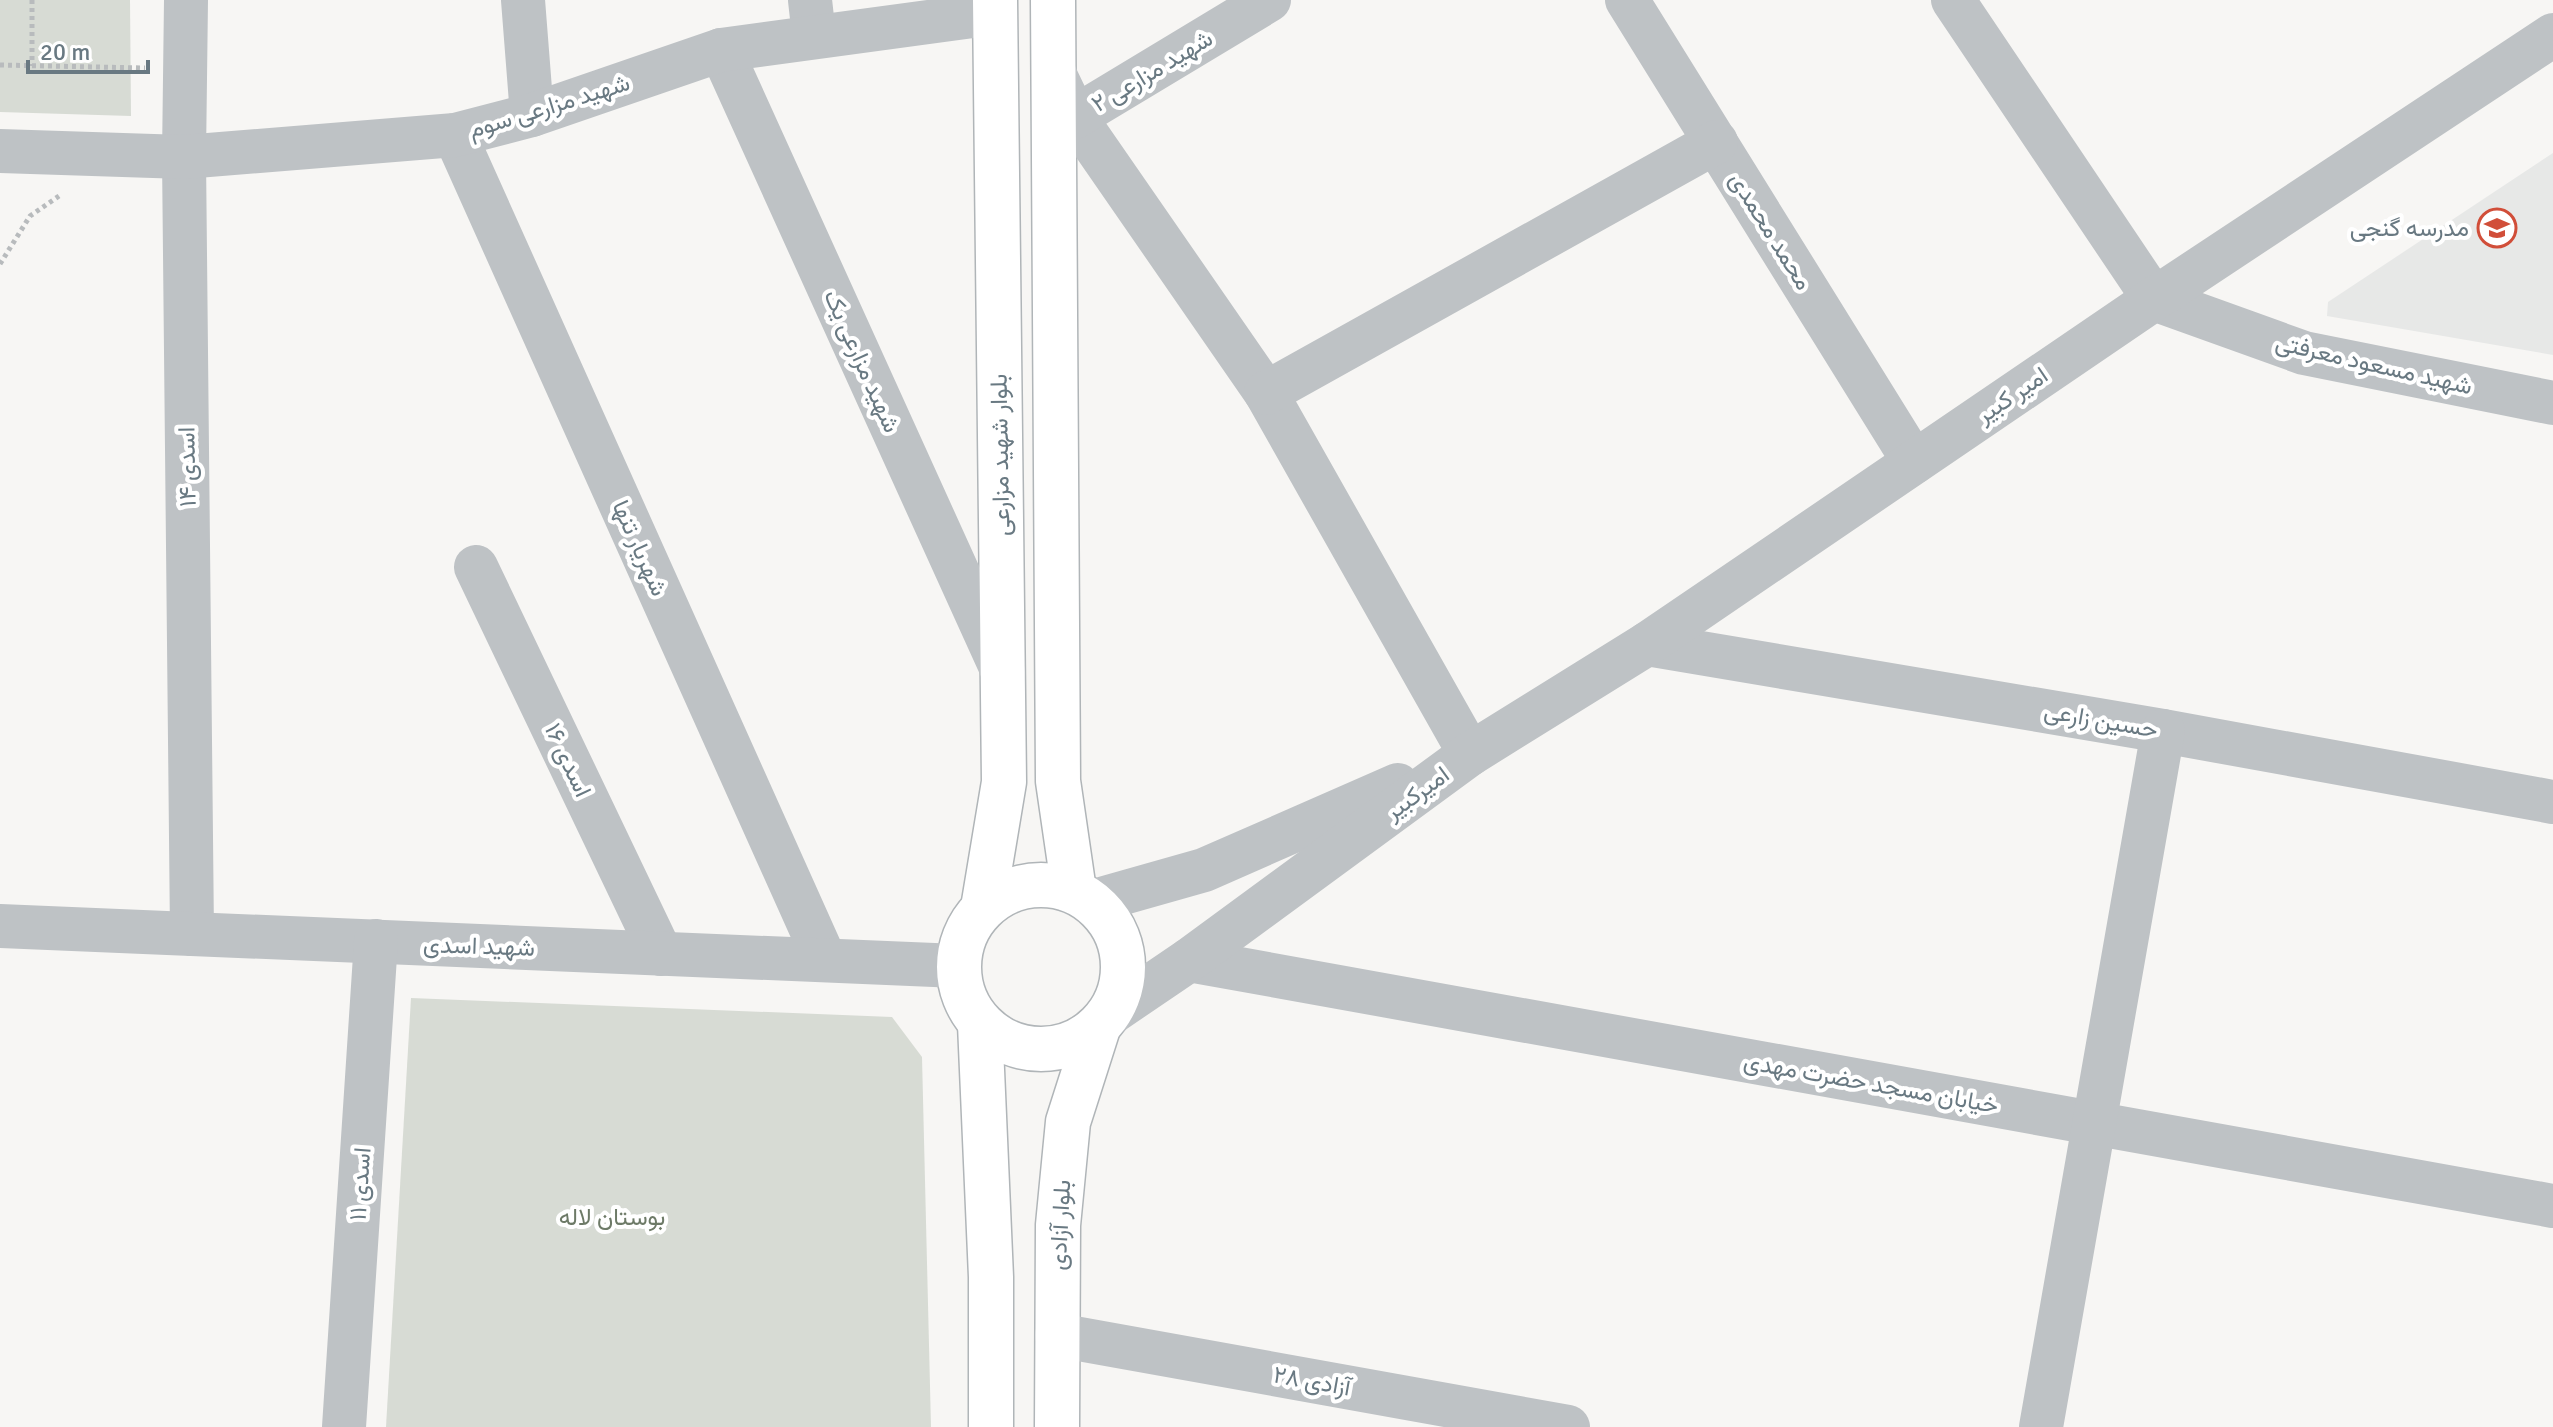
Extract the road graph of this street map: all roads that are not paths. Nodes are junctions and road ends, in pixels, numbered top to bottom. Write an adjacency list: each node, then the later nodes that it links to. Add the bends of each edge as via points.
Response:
1 (186, 0): 17 (street, اسدی ۱۴)
2 (523, 0): 12 (street)
3 (1053, 0): 11 (main road)
4 (1269, 0): 13 (street, شهید مزارعی ۲)
5 (1627, 0): 15 (street, محمد محمدی)
6 (1953, 0): 18 (street)
7 (995, 7): 8 (street, شهید مزارعی سوم); 24 (main road, بلوار شهید مزارعی)
8 (812, 18): 10 (street, شهید مزارعی سوم)
9 (2553, 35): 18 (street, امیر کبیر)
10 (721, 50): 12 (street, شهید مزارعی سوم); 24 (street, شهید مزارعی یک)
11 (1054, 73): 13 (street); 28 (main road, via 1058,781)
12 (532, 115): 14 (street, شهید مزارعی سوم)
13 (1075, 117): 19 (street)
14 (455, 135): 17 (street, شهید مزارعی سوم); 34 (street, شهریار تنها)
15 (1716, 142): 19 (street); 21 (street, محمد محمدی)
16 (0, 151): 17 (street, شهید مزارعی سوم)
17 (184, 157): 31 (street, اسدی ۱۴)
18 (2154, 299): 20 (street, شهید مسعود معرفتی, via 2304,353); 21 (street, امیر کبیر)
19 (1266, 393): 26 (street)
20 (2553, 403)
21 (1914, 462): 23 (street, امیر کبیر)
22 (476, 567): 33 (street, اسدی ۱۶)
23 (1647, 644): 25 (street, حسین زارعی); 26 (street, امیر کبیر)
24 (1003, 672): 29 (main road, بلوار شهید مزارعی, via 1004,782)
25 (2163, 731): 27 (street, حسین زارعی); 39 (street)
26 (1470, 754): 28 (street, امیرکبیر, via 1204,870); 35 (street, امیرکبیر)
27 (2553, 802)
28 (1083, 897): 29 (main road, via 1042,885 1010,891); 37 (main road, via 1108,919 1120,942 1121,990)
29 (983, 908): 36 (main road, via 965,934)
30 (0, 926): 31 (street, شهید اسدی)
31 (192, 934): 32 (street, شهید اسدی)
32 (376, 941): 33 (street, شهید اسدی); 42 (street, اسدی ۱۱)
33 (661, 954): 34 (street, شهید اسدی)
34 (825, 960): 36 (street, شهید اسدی)
35 (1189, 960): 37 (street, امیرکبیر); 39 (street, خیابان مسجد حضرت مهدی)
36 (958, 966): 38 (main road, via 963,997)
37 (1104, 1020): 38 (main road, via 1071,1045 1038,1050 1007,1043); 41 (main road, بلوار آزادی, via 1068,1122 1058,1225)
38 (980, 1024): 43 (main road, via 991,1277)
39 (2095, 1124): 40 (street, خیابان مسجد حضرت مهدی); 46 (street)
40 (2553, 1206)
41 (1057, 1335): 44 (main road, بلوار آزادی); 45 (street, آزادی ۲۸)
42 (344, 1427)
43 (991, 1427)
44 (1057, 1427)
45 (1568, 1427)
46 (2041, 1427)

